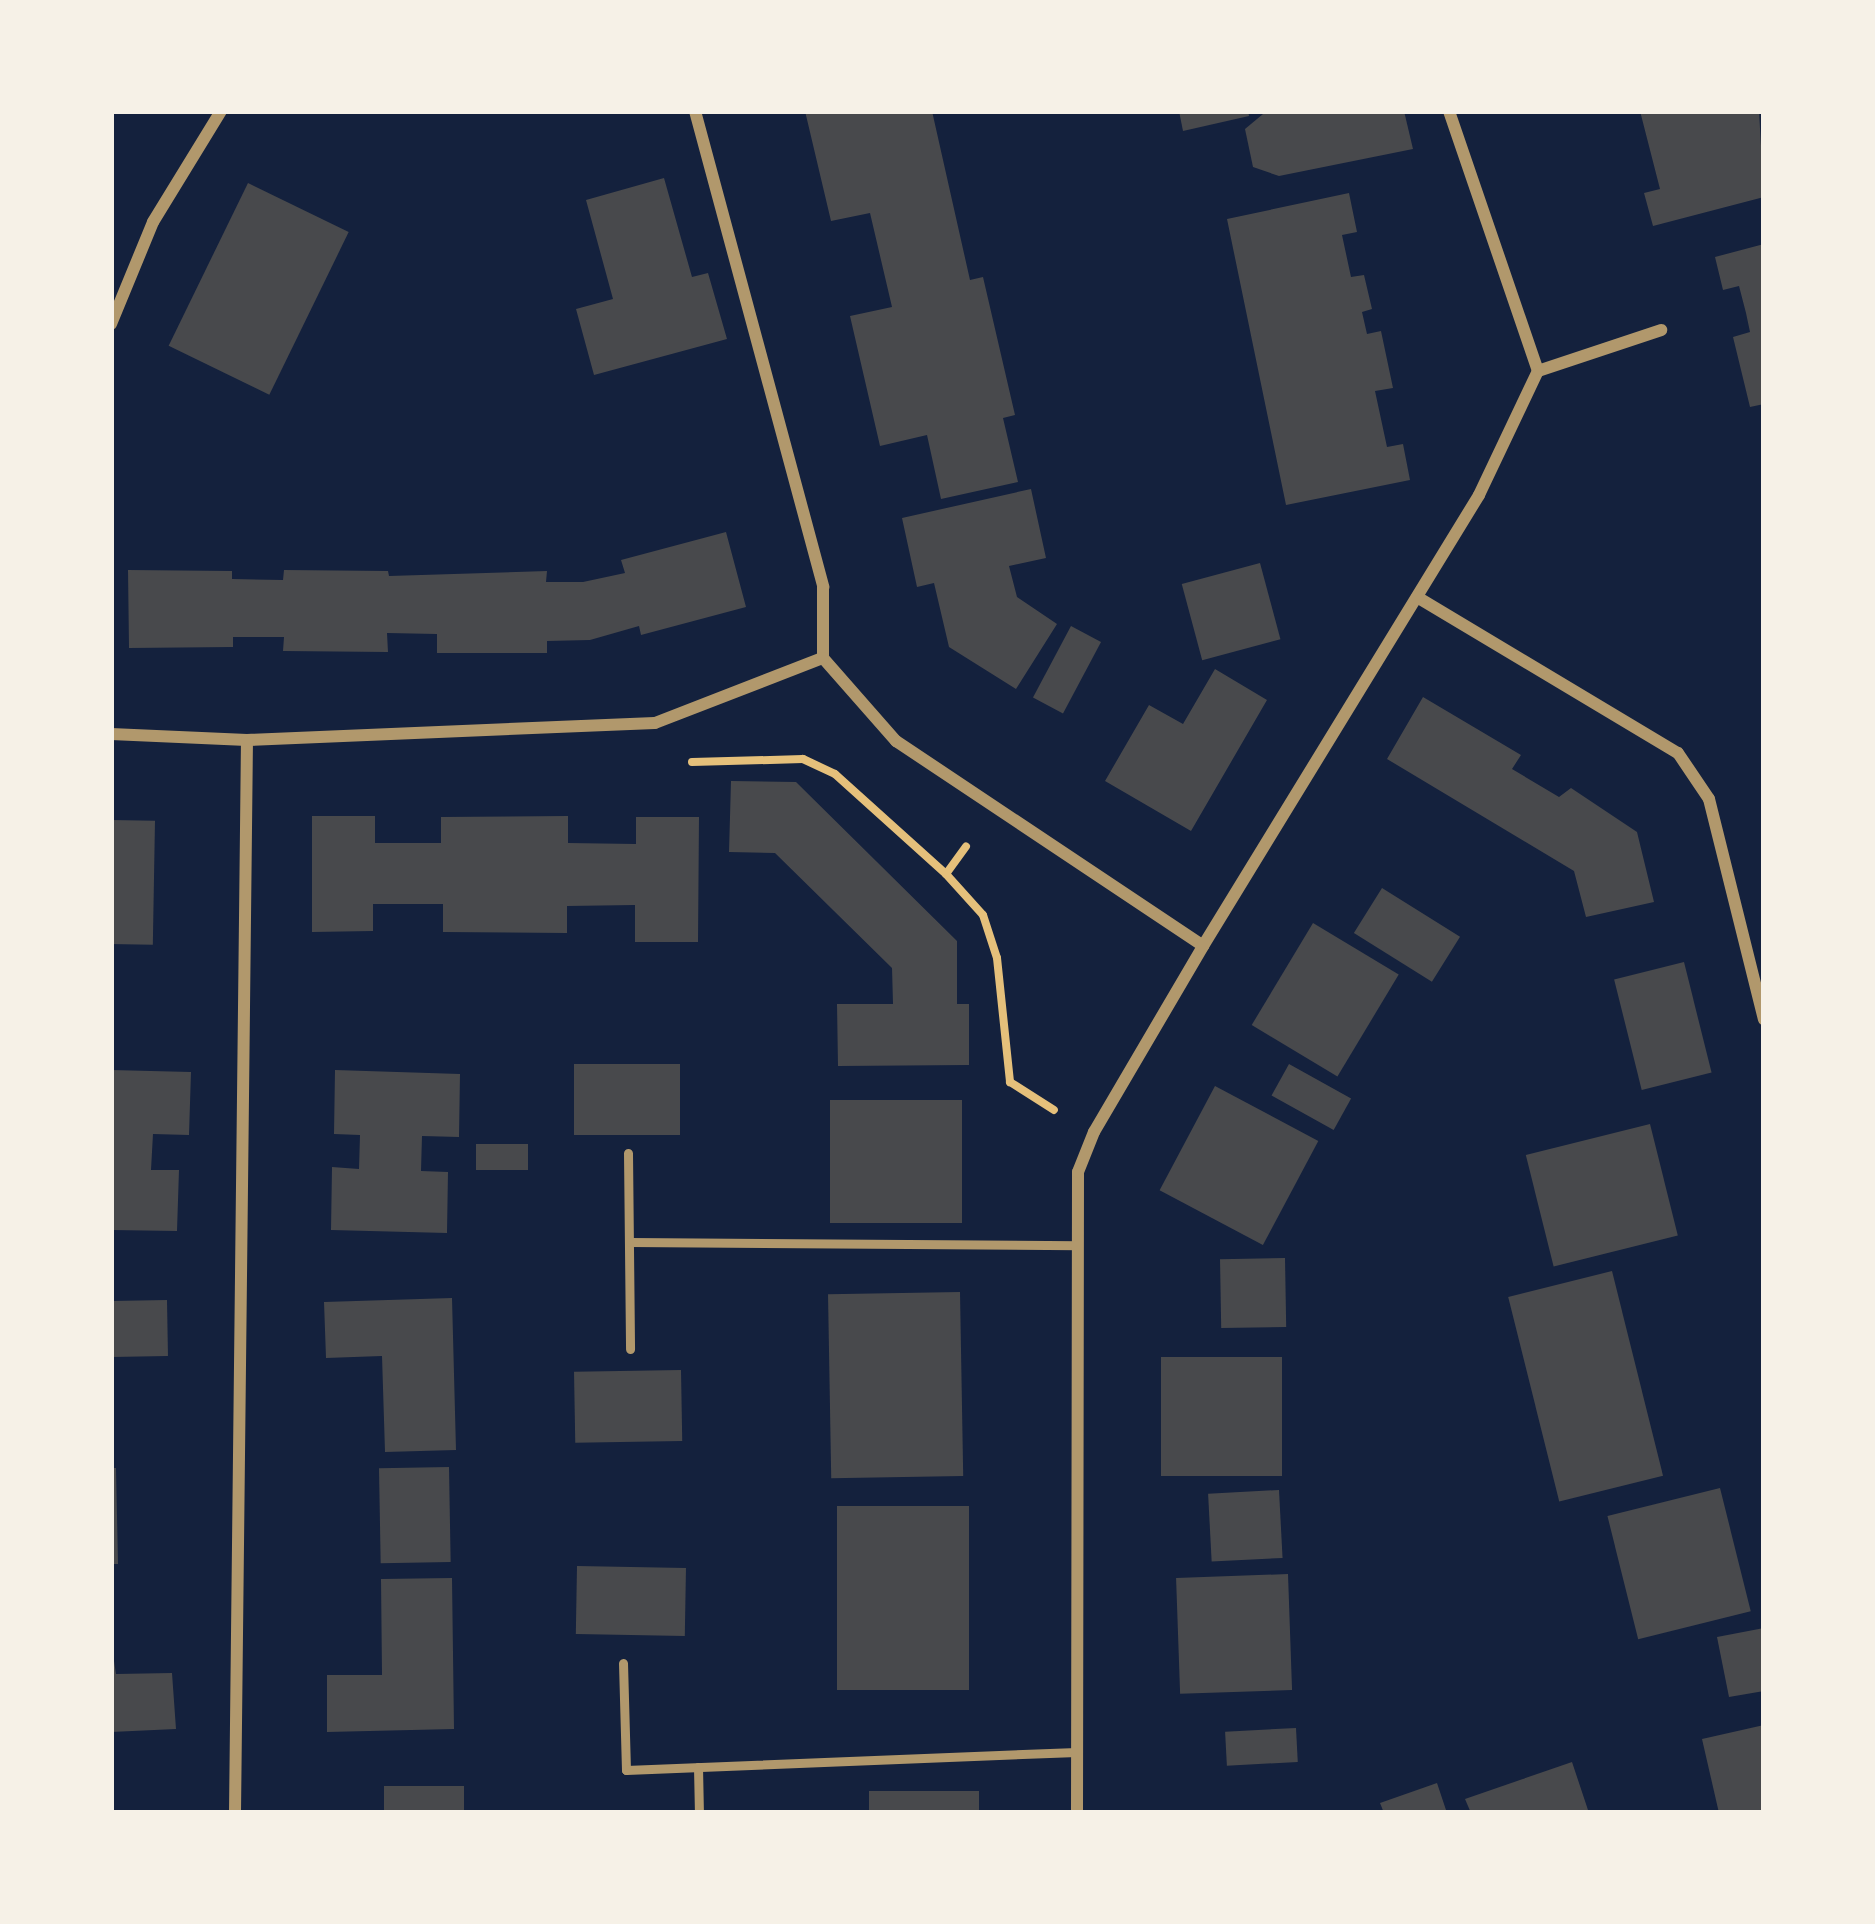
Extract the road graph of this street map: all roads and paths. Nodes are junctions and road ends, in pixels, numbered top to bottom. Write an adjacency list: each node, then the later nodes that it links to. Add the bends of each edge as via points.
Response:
1 (221, 111): 4 (street, via 153,222)
2 (695, 111): 8 (street, via 823,587)
3 (1450, 111): 6 (street)
4 (111, 324)
5 (1661, 330): 6 (street)
6 (1538, 371): 7 (street, via 1479,494)
7 (1417, 597): 12 (street); 13 (street, via 1678,753 1709,799)
8 (823, 658): 9 (street); 12 (street, via 896,741)
9 (655, 723): 11 (street); 14 (path, via 667,763 803,759 835,774 946,874 983,915 998,958 1010,1082)
10 (111, 734): 11 (street)
11 (247, 740): 22 (street)
12 (1203, 946): 14 (street)
13 (1764, 1019)
14 (1094, 1132): 17 (street, via 1078,1172)
15 (628, 1154): 16 (lane)
16 (629, 1242): 17 (lane); 18 (lane)
17 (1078, 1245): 20 (street)
18 (630, 1349)
19 (623, 1663): 21 (lane, via 626,1770)
20 (1077, 1752): 21 (lane); 24 (street)
21 (698, 1767): 23 (lane)
22 (235, 1813)
23 (699, 1813)
24 (1077, 1813)

